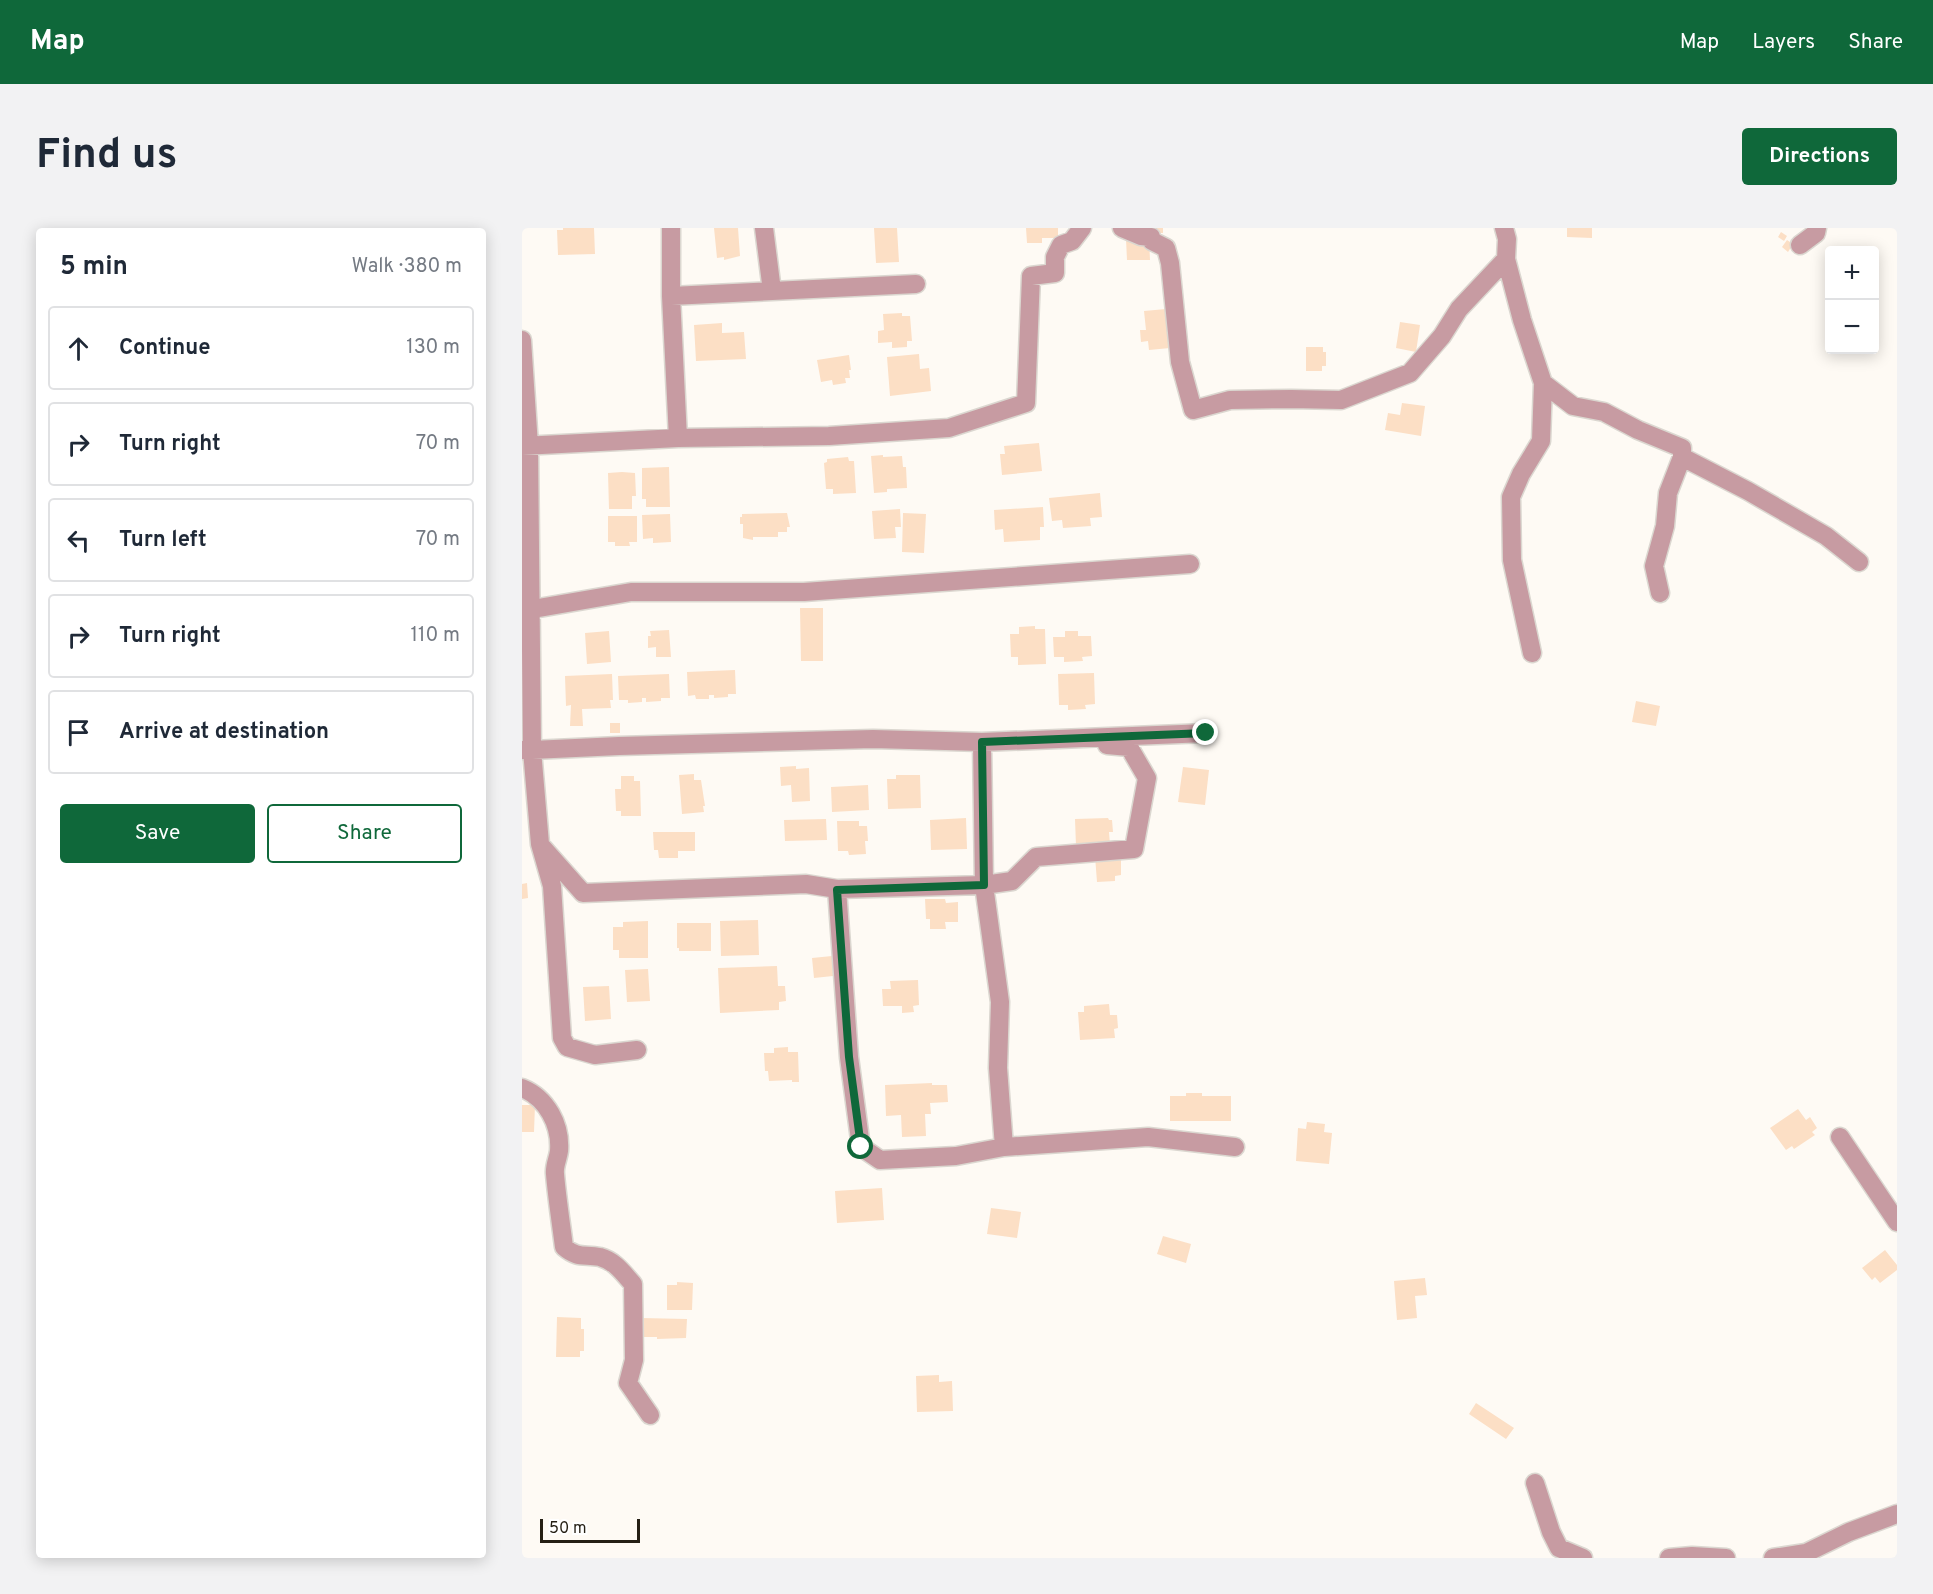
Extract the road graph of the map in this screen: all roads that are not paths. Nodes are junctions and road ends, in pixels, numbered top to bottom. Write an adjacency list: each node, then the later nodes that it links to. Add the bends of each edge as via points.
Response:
1 (671, 228): 11 (street)
2 (764, 228): 10 (street)
3 (1082, 228): 14 (street, via 1072,241 1061,245 1055,257 1055,273 1031,276 1026,403 949,428 829,436)
4 (1122, 228): 8 (street, via 1151,237 1166,248 1180,362 1193,410 1230,400 1341,400 1410,373 1459,309)
5 (1504, 228): 8 (street, via 1508,239)
6 (1817, 228): 7 (street)
7 (1800, 245)
8 (1506, 259): 13 (street)
9 (916, 284): 10 (street)
10 (772, 291): 11 (street)
11 (671, 296): 14 (street)
12 (522, 340): 15 (street)
13 (1543, 383): 16 (street, via 1573,406 1605,412 1682,448); 21 (street, via 1541,441 1511,497 1512,560)
14 (678, 438): 15 (street)
15 (525, 446): 20 (street)
16 (1682, 457): 17 (street, via 1826,536); 19 (street, via 1668,493 1665,526 1654,566)
17 (1858, 562)
18 (1190, 564): 20 (street, via 804,592 631,592)
19 (1660, 593)
20 (526, 610): 25 (street)
21 (1532, 652)
22 (1206, 733): 23 (street)
23 (1053, 739): 24 (street); 27 (street, via 1129,747 1147,778 1134,849 1036,857 1012,881)
24 (982, 742): 25 (street, via 873,740); 27 (street)
25 (527, 750): 26 (street)
26 (540, 844): 28 (street, via 583,893 806,884); 29 (street, via 552,886 562,1038 567,1047 595,1055)
27 (984, 885): 28 (street); 32 (street, via 1000,1002 998,1068)
28 (837, 890): 32 (street, via 849,1057 861,1147 880,1160)
29 (637, 1050)
30 (522, 1088): 35 (street, via 543,1102 559,1135 555,1170 564,1247 574,1255 600,1257 615,1264 633,1284 634,1360 628,1383)
31 (1840, 1137): 34 (street)
32 (1004, 1147): 33 (street, via 1148,1137)
33 (1235, 1147)
34 (1897, 1222)
35 (650, 1415)
36 (1535, 1483): 38 (street, via 1559,1548)
37 (1897, 1514): 41 (street, via 1806,1553)
38 (1583, 1558)
39 (1669, 1558): 40 (street)
40 (1726, 1558)
41 (1773, 1558)

